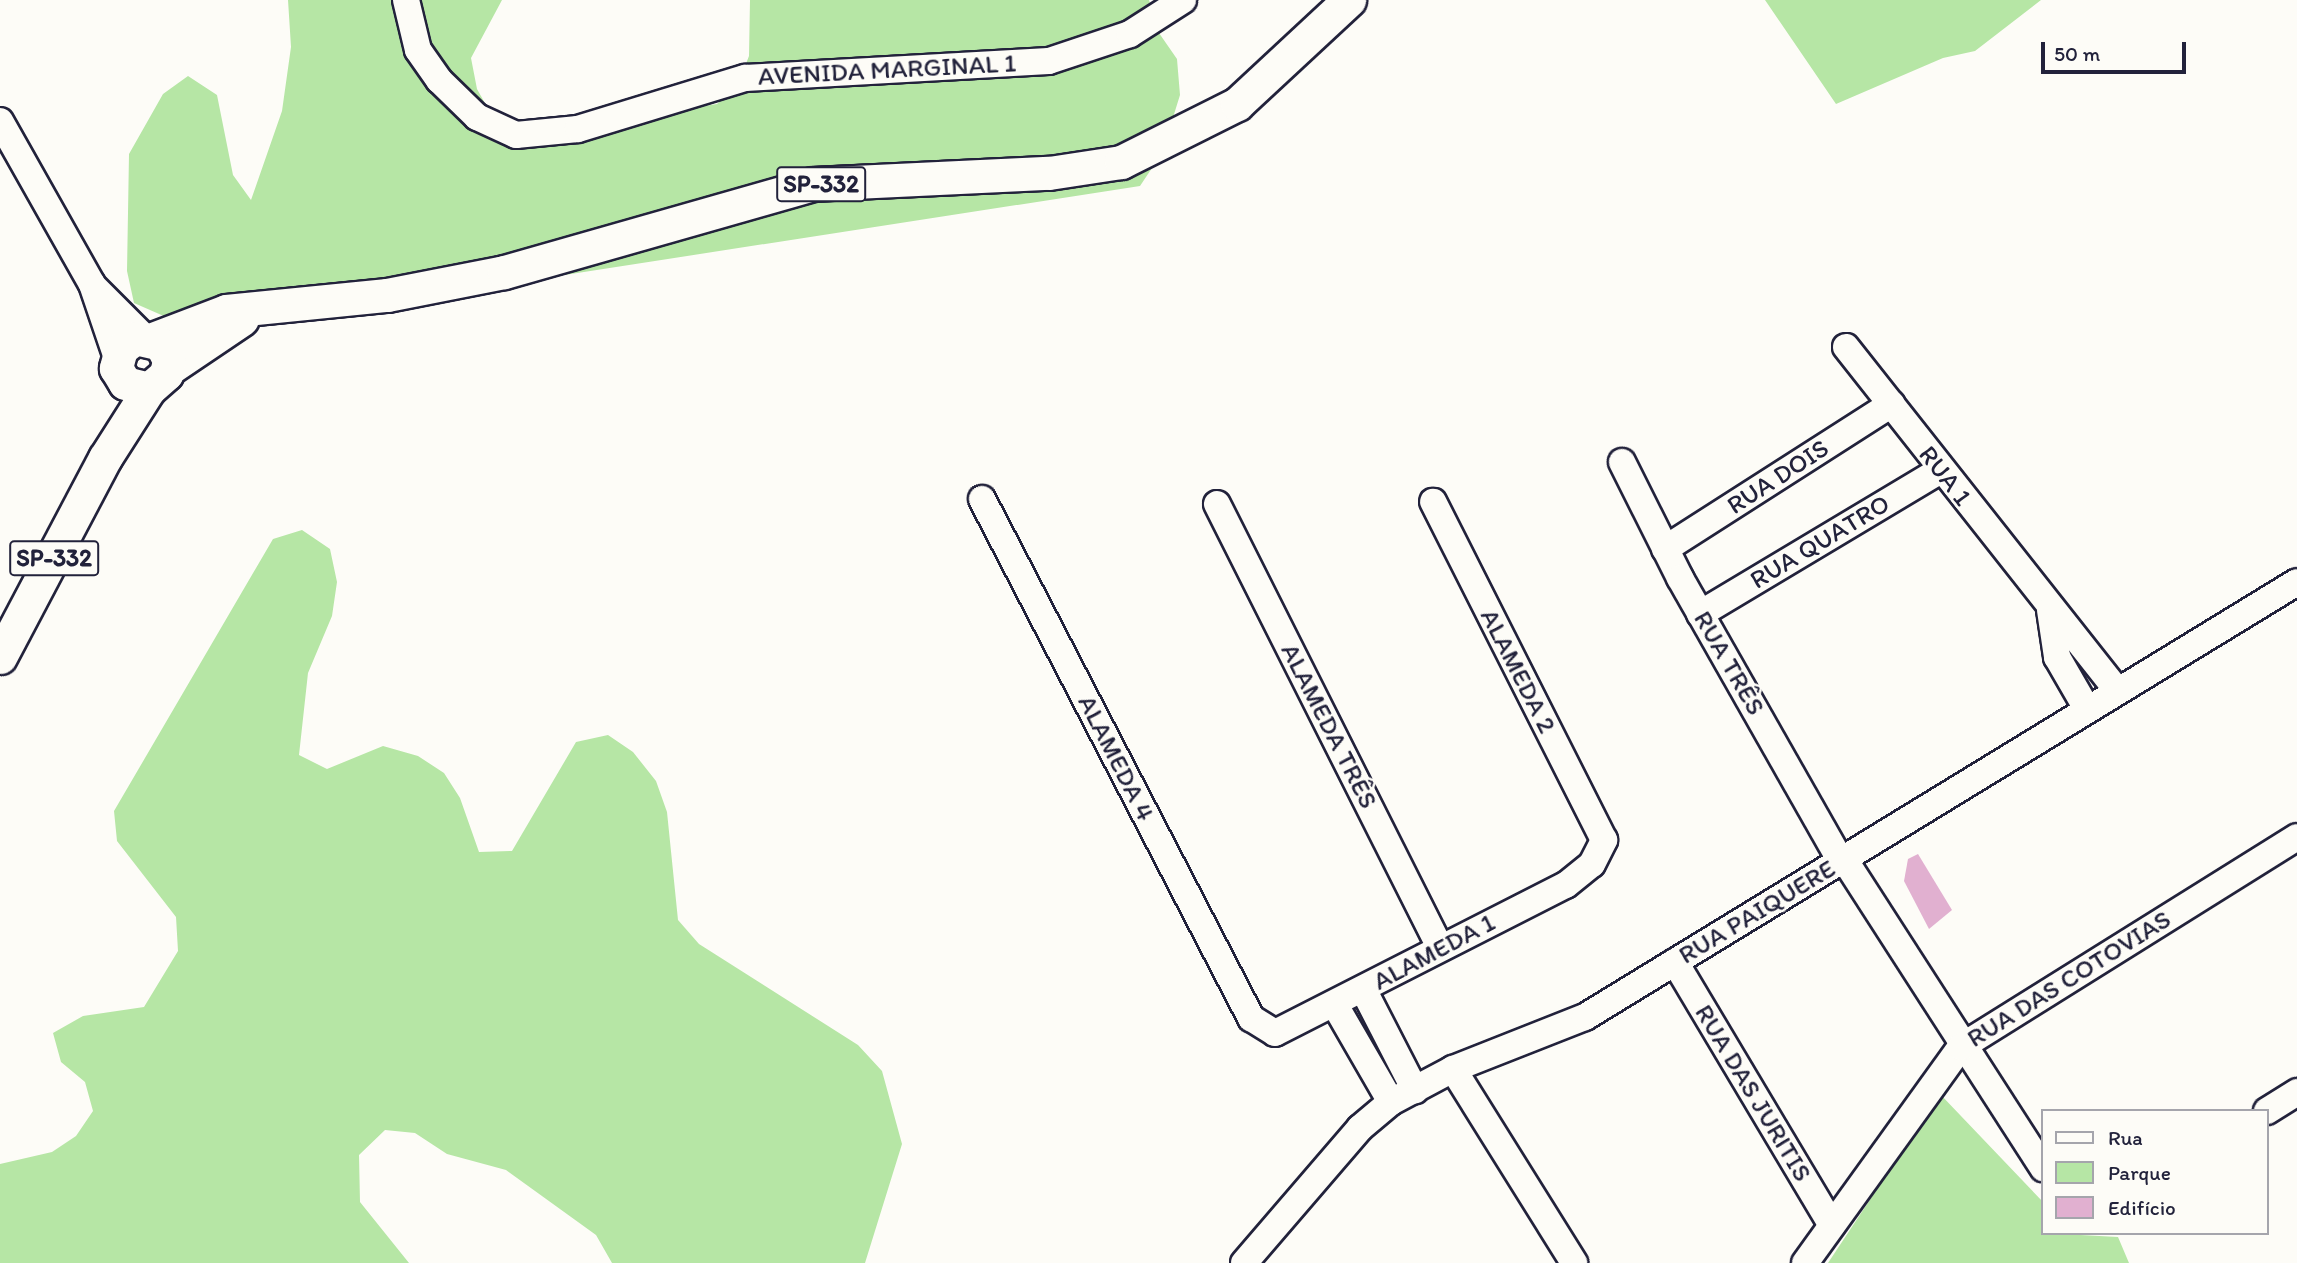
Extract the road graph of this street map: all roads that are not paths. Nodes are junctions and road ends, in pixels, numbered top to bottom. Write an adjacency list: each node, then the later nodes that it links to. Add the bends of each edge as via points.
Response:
1 (406, 0): 4 (street, AVENIDA MARGINAL 1, via 418,50 439,80 477,117 516,135 578,129 745,78 1049,61 1130,34)
2 (1183, 0): 4 (street, AVENIDA MARGINAL 1)
3 (1349, 0): 7 (main road, SP-332, via 1237,104 1121,162 1049,173 812,184 504,272)
4 (1157, 9)
5 (0, 121): 6 (street)
6 (92, 284): 8 (street); 10 (street)
7 (253, 312): 8 (main road, SP-332, via 226,311); 10 (main road, SP-332)
8 (149, 338): 10 (main road, via 166,351)
9 (1846, 347): 11 (street, RUA 1)
10 (139, 373): 21 (main road, SP-332, via 105,458)
11 (1892, 404): 13 (street, RUA 1); 17 (street, RUA DOIS)
12 (1622, 462): 17 (street, RUA TRÊS)
13 (1940, 471): 19 (street, RUA 1); 20 (street, RUA QUATRO)
14 (982, 499): 31 (street, ALAMEDA 4)
15 (1433, 502): 25 (street, ALAMEDA 2)
16 (1217, 504): 27 (street, ALAMEDA TRÊS)
17 (1665, 549): 20 (street, RUA TRÊS)
18 (2297, 582): 22 (street, RUA PAIQUERE)
19 (2048, 602): 22 (street, RUA 1); 23 (street, via 2057,657)
20 (1700, 614): 26 (street, RUA TRÊS)
21 (0, 657)
22 (2117, 690): 23 (street, RUA PAIQUERE)
23 (2087, 709): 26 (street, RUA PAIQUERE)
24 (2297, 837): 32 (street, RUA DAS COTOVIAS)
25 (1604, 839): 27 (street, ALAMEDA 1, via 1592,864 1566,885)
26 (1842, 860): 28 (street, RUA PAIQUERE); 32 (street, RUA TRÊS)
27 (1440, 947): 29 (street, ALAMEDA 1)
28 (1675, 962): 33 (street, RUA PAIQUERE, via 1585,1017); 39 (street, RUA DAS JURITIS)
29 (1363, 989): 30 (street, ALAMEDA 1); 34 (street)
30 (1335, 1005): 31 (street, ALAMEDA 1, via 1284,1033 1260,1028); 36 (street)
31 (1251, 1018)
32 (1961, 1047): 38 (street, RUA TRÊS); 39 (street, RUA DAS COTOVIAS)
33 (1453, 1069): 34 (street, RUA PAIQUERE); 41 (street)
34 (1415, 1090): 36 (street, RUA PAIQUERE)
35 (2297, 1092): 37 (street)
36 (1391, 1102): 40 (street, RUA PAIQUERE, via 1360,1128)
37 (2269, 1110)
38 (2042, 1167)
39 (1832, 1225): 42 (street, RUA DAS COTOVIAS)
40 (1244, 1263)
41 (1574, 1263)
42 (1805, 1263)

